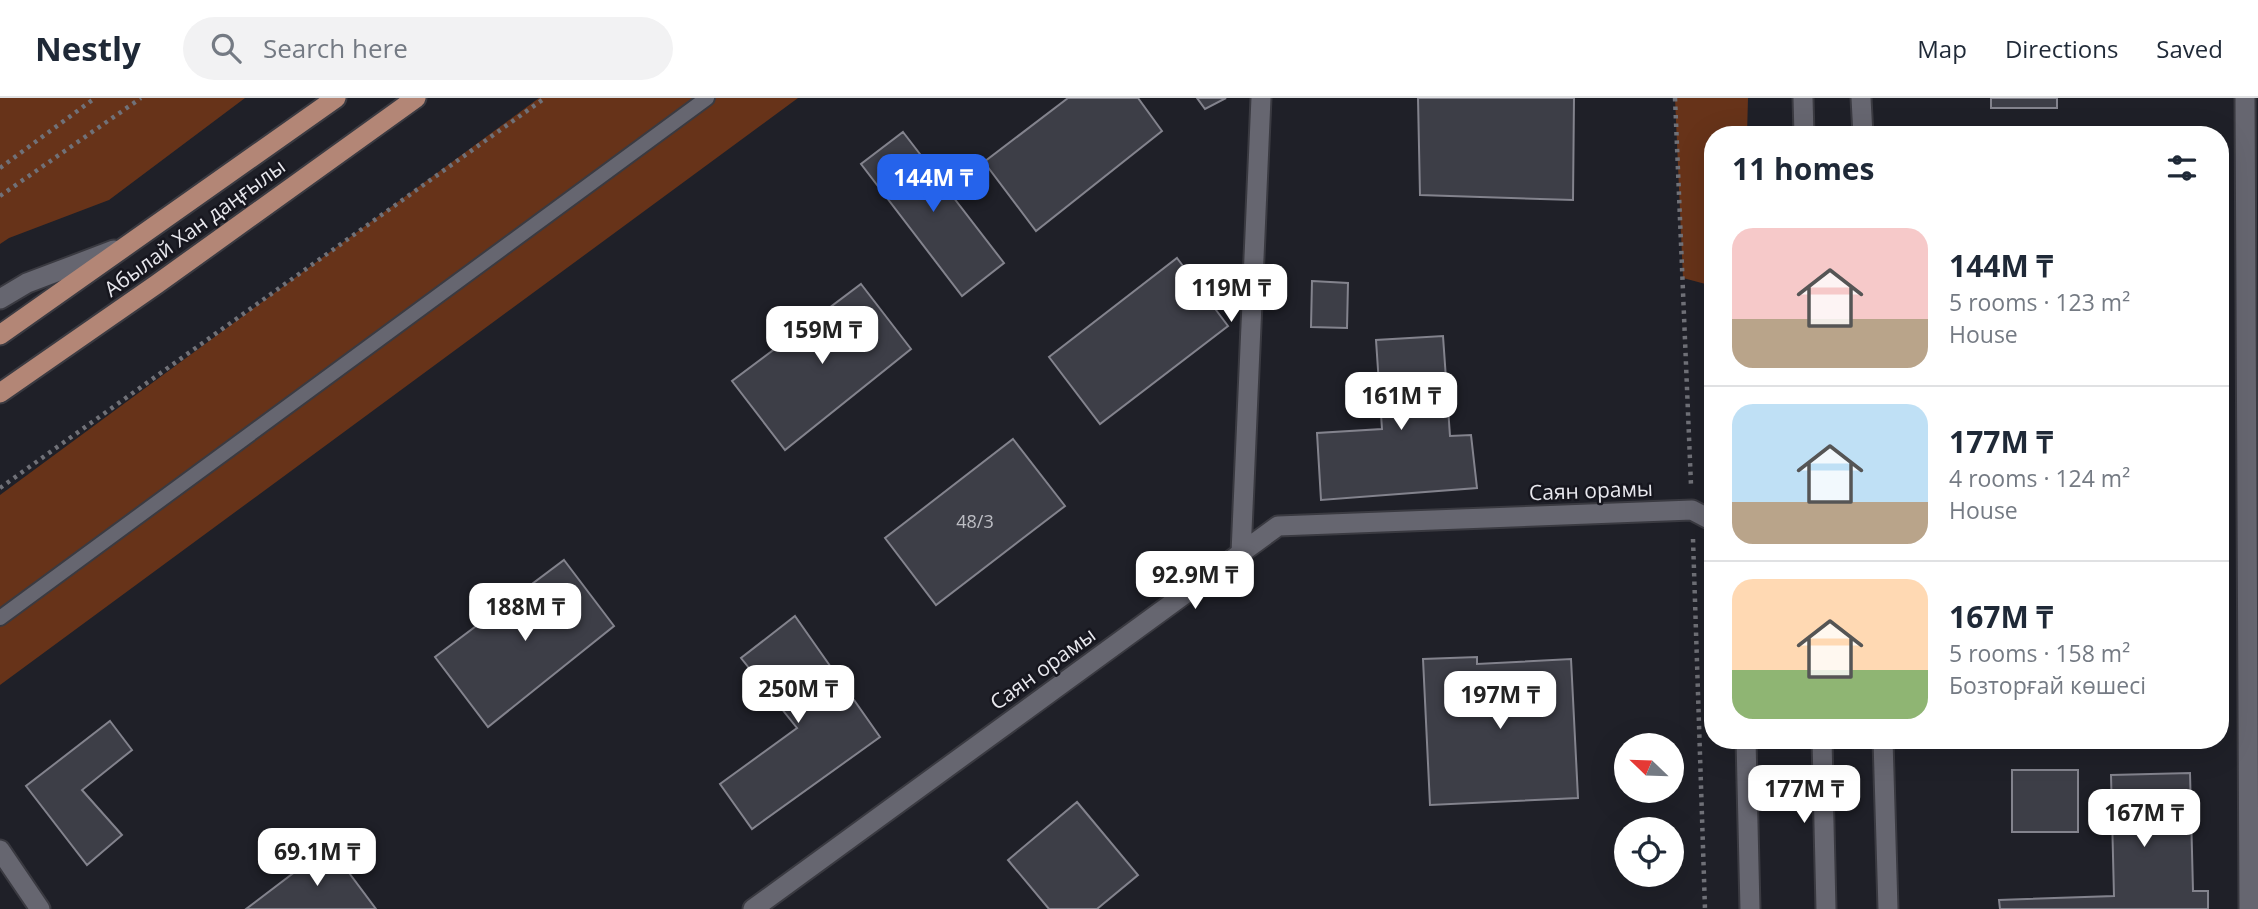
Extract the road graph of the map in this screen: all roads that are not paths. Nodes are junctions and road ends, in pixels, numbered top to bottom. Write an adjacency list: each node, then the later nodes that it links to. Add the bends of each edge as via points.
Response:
1 (416, 98): 13 (main road, Абылай Хан даңғылы)
2 (707, 98): 16 (lane)
3 (1261, 98): 15 (street)
4 (1803, 98): 8 (street)
5 (1861, 98): 9 (street)
6 (2245, 98): 26 (street)
7 (327, 101): 10 (main road, Абылай Хан даңғылы)
8 (1804, 126)
9 (1863, 126)
10 (135, 242): 11 (street, via 27,283); 12 (main road, Абылай Хан даңғылы)
11 (0, 299)
12 (0, 335)
13 (0, 393)
14 (1704, 517): 15 (street, Саян орамы, via 1692,510 1278,526)
15 (1241, 553): 22 (street, Саян орамы)
16 (0, 618)
17 (1745, 749): 23 (street)
18 (1822, 749): 24 (street)
19 (1883, 749): 25 (street)
20 (0, 850): 21 (street)
21 (40, 909)
22 (753, 909)
23 (1750, 909)
24 (1826, 909)
25 (1888, 909)
26 (2249, 909)

